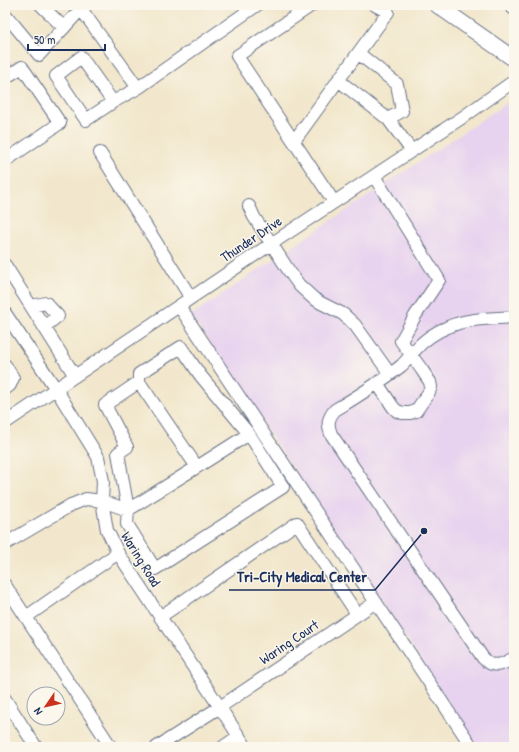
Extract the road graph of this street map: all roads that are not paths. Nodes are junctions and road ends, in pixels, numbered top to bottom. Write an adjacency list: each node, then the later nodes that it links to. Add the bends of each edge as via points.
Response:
1 (11, 5): 8 (street)
2 (41, 5): 10 (street)
3 (257, 5): 16 (street)
4 (312, 5): 19 (street, via 237,56)
5 (375, 5): 11 (street, via 388,12)
6 (437, 5): 12 (main road)
7 (84, 7): 10 (street); 16 (street)
8 (5, 11)
9 (5, 14): 10 (street, via 39,55)
10 (64, 28)
11 (358, 53): 14 (street); 18 (street, via 397,84 402,111)
12 (514, 59)
13 (5, 78): 22 (street, via 22,67 60,124)
14 (338, 80): 18 (street); 19 (street)
15 (514, 81): 20 (street, Thunder Drive)
16 (138, 88): 17 (street)
17 (113, 102): 17 (street, via 86,120 56,76 81,57)
18 (388, 119): 20 (street)
19 (294, 141): 24 (street)
20 (412, 151): 23 (street, Thunder Drive)
21 (100, 153): 28 (street)
22 (5, 161)
23 (374, 176): 24 (street, Thunder Drive); 34 (street, via 439,280 401,341)
24 (334, 202): 26 (street, Thunder Drive)
25 (249, 206): 26 (street)
26 (271, 244): 28 (street, Thunder Drive); 36 (street, via 293,278 306,292 343,314 356,325)
27 (5, 266): 29 (street)
28 (191, 298): 30 (street, Thunder Drive)
29 (31, 306): 33 (street); 33 (street, via 46,302 58,316)
30 (179, 306): 37 (street, Thunder Drive); 50 (street)
31 (5, 313): 41 (street, Waring Road)
32 (514, 317): 34 (street, via 468,321 448,326 435,333)
33 (44, 327): 37 (street)
34 (411, 355): 36 (street); 39 (street, via 431,387 416,411 410,414 397,411)
35 (5, 366): 40 (street, via 13,378)
36 (390, 374): 39 (street)
37 (75, 376): 41 (street, Thunder Drive)
38 (139, 382): 43 (street, via 139,374 182,347 200,375); 44 (street); 46 (street, via 105,405 127,447 118,453)
39 (377, 383): 54 (street, via 331,414 328,421 331,434 483,658 493,665 500,665)
40 (5, 389)
41 (56, 389): 42 (street, Thunder Drive); 45 (street, Waring Road, via 98,457)
42 (5, 423)
43 (249, 434): 44 (street); 46 (street, via 283,487 155,569 127,524)
44 (197, 468): 46 (street)
45 (102, 501): 46 (street); 47 (street, via 86,499 71,504); 48 (street, Waring Road, via 106,530)
46 (128, 510)
47 (5, 544)
48 (118, 553): 52 (street); 53 (street, Waring Road)
49 (5, 585): 52 (street)
50 (376, 602): 51 (street, Waring Court); 63 (street)
51 (356, 614): 53 (street, via 297,523); 56 (street, Waring Court)
52 (26, 617): 59 (street)
53 (160, 617): 56 (street, Waring Road)
54 (514, 658)
55 (6, 701): 58 (street)
56 (220, 707): 57 (street, Waring Road); 60 (street, Waring Court)
57 (239, 736): 61 (street); 62 (street, Waring Road)
58 (36, 747)
59 (111, 747)
60 (157, 747)
61 (224, 747)
62 (246, 747)
63 (472, 747)

